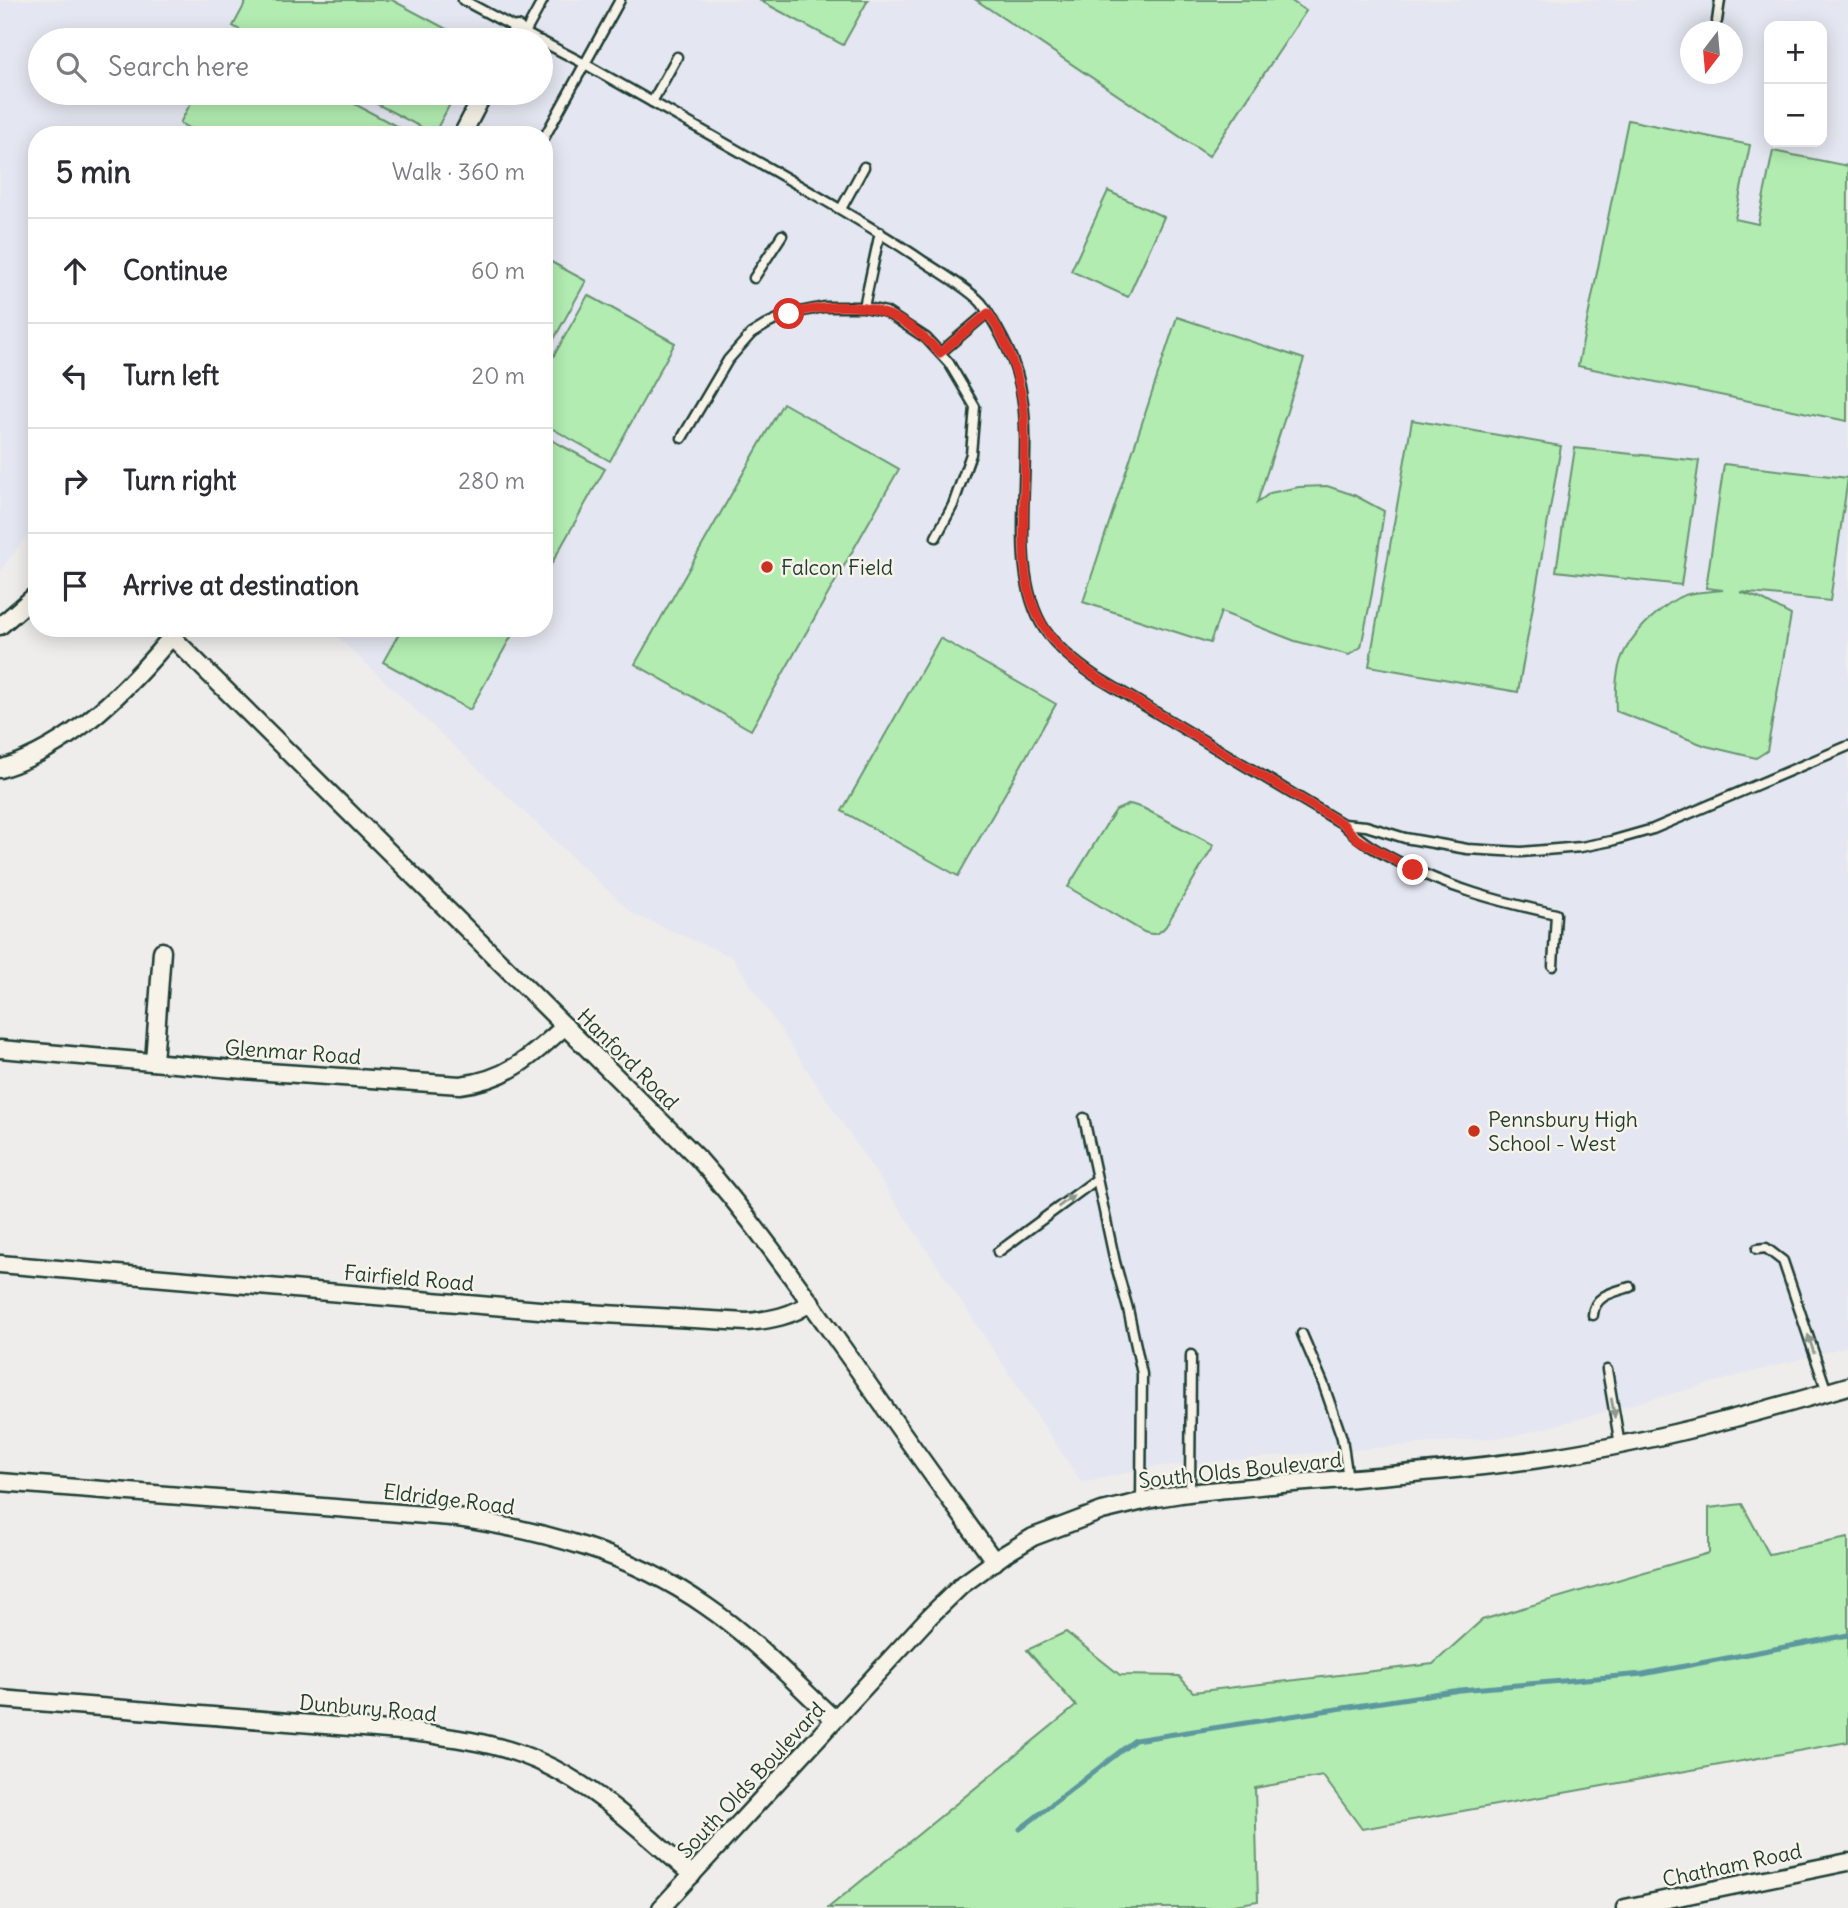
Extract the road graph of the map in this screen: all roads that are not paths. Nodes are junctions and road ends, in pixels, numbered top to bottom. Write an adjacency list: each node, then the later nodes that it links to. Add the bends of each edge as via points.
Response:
1 (463, 0): 6 (lane)
2 (543, 0): 7 (lane)
3 (620, 0): 10 (lane)
4 (1720, 0): 5 (lane)
5 (1717, 21)
6 (508, 28)
7 (522, 28)
8 (553, 48): 10 (lane)
9 (677, 57): 11 (lane)
10 (585, 64): 11 (lane); 14 (lane)
11 (652, 102): 16 (lane)
12 (478, 105): 13 (street)
13 (467, 126)
14 (551, 126)
15 (864, 167): 16 (lane)
16 (841, 209): 17 (lane)
17 (880, 232): 20 (lane); 21 (lane, via 975,297)
18 (782, 235): 19 (lane)
19 (754, 278)
20 (864, 307): 22 (lane, via 899,320); 23 (lane, via 824,307 789,314 751,334 727,360)
21 (988, 313): 22 (lane); 31 (lane, via 1007,346 1022,396 1025,568 1033,605 1045,629 1067,655 1095,676)
22 (940, 353): 24 (lane, via 975,407 971,454)
23 (682, 438)
24 (936, 537)
25 (28, 602): 26 (street)
26 (0, 626)
27 (166, 637): 30 (street, via 99,713 64,739)
28 (177, 637): 34 (street, Hanford Road)
29 (1848, 746): 31 (lane, via 1653,829 1581,847 1521,852 1467,849)
30 (0, 769)
31 (1343, 824): 33 (lane, via 1357,839 1438,881 1556,914)
32 (162, 951): 36 (street)
33 (1553, 966)
34 (565, 1026): 36 (street, Glenmar Road, via 515,1068 495,1078 460,1085); 43 (street, Hanford Road, via 726,1189)
35 (0, 1049): 36 (street, Glenmar Road)
36 (155, 1062)
37 (1084, 1118): 38 (lane)
38 (1097, 1179): 40 (lane, one-way to 38); 54 (lane, via 1142,1374)
39 (1757, 1249): 49 (lane, one-way to 39, via 1783,1261 1766,1248)
40 (998, 1252)
41 (0, 1265): 43 (street, Fairfield Road, via 551,1311 747,1322 792,1313)
42 (1630, 1287): 44 (lane, via 1598,1300)
43 (811, 1302): 55 (street, Hanford Road)
44 (1593, 1315)
45 (1302, 1334): 51 (lane, via 1342,1438)
46 (1191, 1355): 53 (lane)
47 (1607, 1370): 50 (lane, one-way to 50)
48 (1848, 1386): 49 (street, South Olds Boulevard)
49 (1827, 1392): 50 (street, South Olds Boulevard)
50 (1620, 1446): 51 (street, South Olds Boulevard, via 1473,1468)
51 (1348, 1479): 53 (street, South Olds Boulevard)
52 (0, 1482): 57 (street, Eldridge Road, via 451,1517 547,1535 639,1568 678,1588 749,1639)
53 (1190, 1493): 54 (street, South Olds Boulevard)
54 (1141, 1501): 55 (street, South Olds Boulevard, via 1048,1530)
55 (995, 1562): 57 (street, South Olds Boulevard, via 930,1616)
56 (0, 1699): 59 (street, Dunbury Road, via 413,1732 495,1746 546,1765 596,1794)
57 (834, 1719): 59 (street, South Olds Boulevard)
58 (1848, 1863): 61 (street, Chatham Road)
59 (692, 1875): 60 (street, South Olds Boulevard)
60 (661, 1908)
61 (1625, 1908)

